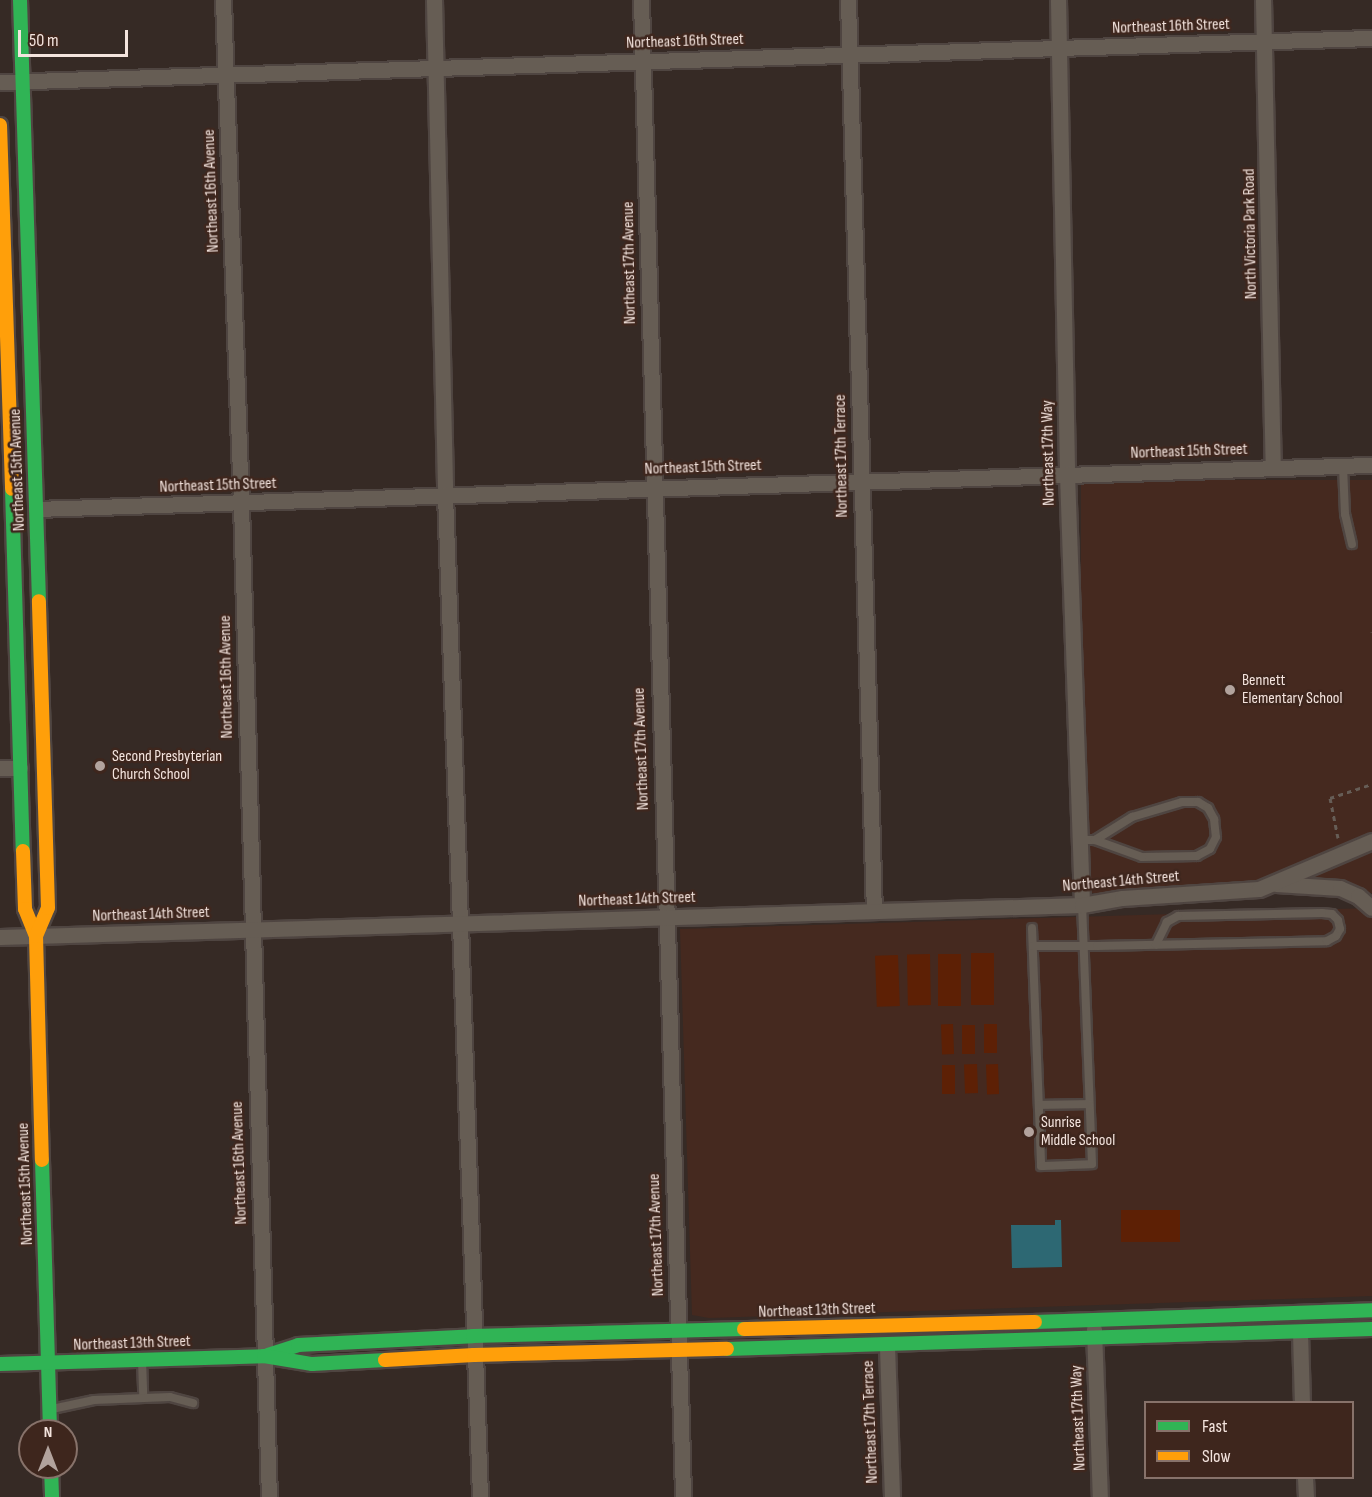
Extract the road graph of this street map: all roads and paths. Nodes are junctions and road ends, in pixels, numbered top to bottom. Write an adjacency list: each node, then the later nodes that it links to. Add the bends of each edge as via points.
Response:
1 (20, 0): 15 (street, Northeast 15th Avenue)
2 (223, 0): 14 (street, Northeast 16th Avenue)
3 (434, 0): 13 (street)
4 (641, 0): 12 (street, Northeast 17th Avenue)
5 (848, 0): 11 (street, Northeast 17th Terrace)
6 (1058, 0): 10 (street, Northeast 17th Way)
7 (1263, 0): 9 (street, North Victoria Park Road)
8 (1372, 38): 9 (street, Northeast 16th Street)
9 (1265, 42): 10 (street, Northeast 16th Street); 22 (street, North Victoria Park Road)
10 (1060, 48): 11 (street, Northeast 16th Street); 23 (street, Northeast 17th Way)
11 (850, 55): 12 (street, Northeast 16th Street); 24 (street, Northeast 17th Terrace)
12 (643, 61): 13 (street, Northeast 16th Street); 25 (street, Northeast 17th Avenue)
13 (437, 68): 14 (street, Northeast 16th Street); 26 (street)
14 (226, 75): 15 (street, Northeast 16th Street); 27 (street, Northeast 16th Avenue)
15 (22, 81): 16 (street, Northeast 16th Street); 18 (street, Northeast 15th Avenue)
16 (0, 82)
17 (0, 125): 19 (street, Northeast 15th Avenue)
18 (33, 436): 19 (street); 28 (street, Northeast 15th Avenue)
19 (5, 437): 30 (street, Northeast 15th Avenue)
20 (1372, 465): 21 (street, Northeast 15th Street)
21 (1343, 466): 22 (street, Northeast 15th Street); 29 (lane, via 1345,514)
22 (1273, 467): 23 (street, Northeast 15th Street)
23 (1067, 474): 24 (street, Northeast 15th Street); 35 (street, Northeast 17th Way)
24 (860, 482): 25 (street, Northeast 15th Street); 41 (street, Northeast 17th Terrace)
25 (653, 488): 26 (street, Northeast 15th Street); 42 (street, Northeast 17th Avenue)
26 (445, 494): 27 (street, Northeast 15th Street); 43 (street)
27 (241, 503): 28 (street, Northeast 15th Street); 45 (street, Northeast 16th Avenue)
28 (36, 509): 46 (street, Northeast 15th Avenue, via 48,908)
29 (1352, 543)
30 (7, 599): 32 (street, Northeast 15th Avenue)
31 (0, 768): 32 (street)
32 (20, 768): 46 (street, Northeast 15th Avenue, via 25,909)
33 (1372, 784): 34 (path, via 1330,798)
34 (1338, 838)
35 (1079, 840): 36 (lane); 39 (street, Northeast 17th Way)
36 (1095, 840): 36 (lane, via 1142,857 1197,856 1210,849 1216,837 1208,808 1198,802 1182,802 1132,817)
37 (1372, 841): 38 (street, Northeast 14th Street)
38 (1273, 883): 39 (street, Northeast 14th Street, via 1259,889 1122,898); 40 (street, Northeast 14th Street, via 1340,888 1358,896)
39 (1082, 905): 41 (street, Northeast 14th Street); 50 (lane)
40 (1372, 909)
41 (874, 911): 42 (street, Northeast 14th Street)
42 (665, 918): 43 (street, Northeast 14th Street); 56 (street, Northeast 17th Avenue)
43 (461, 923): 45 (street, Northeast 14th Street); 58 (street)
44 (1032, 928): 49 (lane)
45 (251, 929): 46 (street, Northeast 14th Street); 63 (street, Northeast 16th Avenue)
46 (36, 936): 47 (street, Northeast 14th Street); 65 (street, Northeast 15th Avenue)
47 (0, 937)
48 (1156, 945): 48 (lane, via 1327,941 1340,929 1332,914 1322,913 1178,916 1163,928); 50 (lane)
49 (1033, 946): 50 (lane); 52 (lane)
50 (1083, 946): 51 (lane)
51 (1089, 1104): 52 (lane); 52 (lane, via 1092,1164 1041,1166)
52 (1039, 1105)
53 (1372, 1310): 54 (street, Northeast 13th Street)
54 (1094, 1320): 56 (street, Northeast 13th Street); 59 (street, Northeast 17th Way)
55 (1372, 1329): 57 (street, Northeast 13th Street)
56 (678, 1331): 58 (street, Northeast 13th Street); 61 (street, Northeast 17th Avenue)
57 (1300, 1332): 59 (street, Northeast 13th Street); 68 (street)
58 (473, 1336): 62 (street); 63 (street, Northeast 13th Street, via 298,1345)
59 (1095, 1339): 60 (street, Northeast 13th Street); 79 (street, Northeast 17th Way)
60 (887, 1346): 61 (street, Northeast 13th Street); 78 (street, Northeast 17th Terrace)
61 (678, 1350): 62 (street, Northeast 13th Street); 77 (street, Northeast 17th Avenue)
62 (474, 1355): 63 (street, Northeast 13th Street, via 312,1364); 76 (street)
63 (264, 1356): 64 (street, Northeast 13th Street); 75 (street, Northeast 16th Avenue)
64 (142, 1360): 65 (street, Northeast 13th Street); 67 (lane)
65 (48, 1363): 66 (street, Northeast 13th Street); 70 (street, Northeast 15th Avenue)
66 (0, 1364)
67 (144, 1398): 69 (lane, via 170,1397); 70 (lane, via 94,1400)
68 (1302, 1401)
69 (193, 1403)
70 (49, 1410): 71 (street, Northeast 15th Avenue)
71 (49, 1419)
72 (51, 1479): 74 (street)
73 (1305, 1479): 80 (street)
74 (52, 1497)
75 (269, 1497)
76 (480, 1497)
77 (683, 1497)
78 (892, 1497)
79 (1100, 1497)
80 (1306, 1497)

